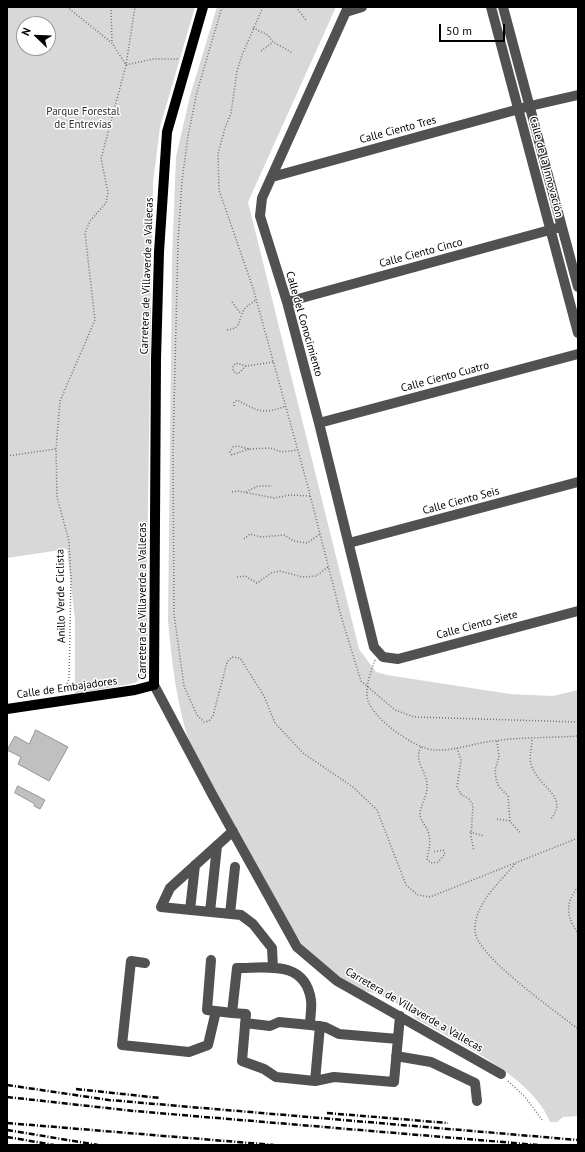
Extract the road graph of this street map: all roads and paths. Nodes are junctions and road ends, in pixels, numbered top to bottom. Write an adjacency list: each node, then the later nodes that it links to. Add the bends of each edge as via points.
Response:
1 (67, 7): 15 (path)
2 (111, 7): 15 (path)
3 (135, 7): 19 (path, Anillo Verde Ciclista)
4 (203, 7): 18 (main road, Carretera de Villaverde a Vallecas)
5 (222, 7): 78 (path, via 197,92 188,136 178,242 173,450 174,614 184,686 197,715 204,722 209,721 213,716 227,662 232,657 240,658 264,696 275,723 303,753 352,787 377,810 406,885 418,894 430,897)
6 (262, 7): 13 (path)
7 (296, 7): 12 (path)
8 (362, 7): 11 (street)
9 (491, 7): 22 (street, Calle de la Innovación)
10 (503, 7): 21 (street, Calle de la Innovación)
11 (347, 9): 23 (street, Calle del Conocimiento)
12 (306, 20)
13 (254, 28): 14 (path, via 268,35); 27 (path, via 239,66 232,114 224,128 217,161 219,190)
14 (273, 42): 16 (path); 17 (path)
15 (112, 43): 19 (path)
16 (261, 51)
17 (293, 53)
18 (187, 59): 19 (path, via 153,59); 55 (main road, Carretera de Villaverde a Vallecas, via 167,132 159,252)
19 (126, 65): 39 (path, Anillo Verde Ciclista, via 101,159 108,192 106,203 90,221 85,233 95,320 60,401)
20 (578, 95): 21 (street, Calle Ciento Tres)
21 (530, 106): 22 (street, Calle Ciento Tres); 24 (street, Calle de la Innovación)
22 (518, 109): 23 (street, Calle Ciento Tres); 25 (street, Calle de la Innovación)
23 (272, 177): 29 (street, Calle del Conocimiento, via 262,198 260,216)
24 (562, 226): 25 (street, Calle Ciento Cinco); 26 (street, Calle de la Innovación)
25 (550, 230): 29 (street, Calle Ciento Cinco); 32 (street, Calle de la Innovación)
26 (578, 287)
27 (256, 300): 30 (path, via 245,308); 34 (path)
28 (232, 302): 30 (path)
29 (287, 302): 38 (street, Calle del Conocimiento)
30 (242, 314): 31 (path, via 238,325)
31 (227, 330)
32 (578, 333)
33 (578, 354): 38 (street, Calle Ciento Cuatro)
34 (273, 362): 35 (path); 37 (path)
35 (246, 366): 35 (path, via 236,363 233,371 238,374)
36 (234, 406): 37 (path, via 237,400 257,410 270,412)
37 (286, 406): 41 (path)
38 (319, 423): 50 (street, Calle del Conocimiento)
39 (56, 449): 42 (path); 57 (path, Anillo Verde Ciclista, via 57,497 68,541 71,579 69,679 65,688)
40 (249, 449): 40 (path, via 238,446 233,447 230,452 232,455); 41 (path, via 270,448 282,452)
41 (298, 450): 47 (path)
42 (7, 456)
43 (578, 482): 50 (street, Calle Ciento Seis)
44 (272, 486): 46 (path, via 258,486)
45 (232, 492): 46 (path)
46 (246, 492): 47 (path, via 274,498 291,495)
47 (310, 496): 48 (path)
48 (320, 534): 49 (path, via 307,543 294,541 284,535 261,537 250,534); 51 (path)
49 (244, 539)
50 (349, 543): 54 (street, Calle del Conocimiento, via 374,647)
51 (328, 567): 52 (path, via 316,576 280,571 271,573 257,583 245,576); 56 (path, via 361,681)
52 (236, 577)
53 (578, 611): 54 (street, Calle Ciento Siete, via 398,659)
54 (381, 654): 56 (path, via 371,669)
55 (154, 685): 58 (main road, Calle de Embajadores); 70 (street, Carretera de Villaverde a Vallecas)
56 (367, 687): 59 (path, via 395,710 414,717); 64 (path, via 371,708 378,716)
57 (56, 694)
58 (7, 709)
59 (578, 722)
60 (578, 736): 61 (path)
61 (532, 739): 63 (path); 68 (path, via 529,756 532,768 558,803 556,812)
62 (578, 740): 66 (path)
63 (497, 741): 65 (path); 69 (path, via 499,757 495,770 496,779 499,787 508,796)
64 (421, 747): 65 (path, via 435,750); 77 (path, via 418,752 419,763 427,785 420,816 430,841 427,859 430,863 438,862 445,854 442,850)
65 (457, 748): 71 (path, via 461,760 457,787 473,805)
66 (578, 768)
67 (497, 819): 69 (path)
68 (550, 820)
69 (510, 822): 72 (path)
70 (233, 831): 75 (street); 91 (street, Carretera de Villaverde a Vallecas, via 297,946 337,981)
71 (470, 832): 73 (path); 76 (path)
72 (521, 834)
73 (484, 836)
74 (578, 838): 78 (path)
75 (217, 846): 79 (street); 83 (street)
76 (474, 851)
77 (433, 852)
78 (516, 863): 94 (path, via 486,897 478,915 475,932 485,952)
79 (195, 865): 82 (street); 82 (street, via 170,888 161,907)
80 (235, 867): 84 (street)
81 (578, 887): 85 (path, via 568,909 572,925)
82 (190, 910): 83 (street)
83 (210, 912): 84 (street)
84 (230, 914): 88 (street, via 241,915 264,936 272,948)
85 (578, 933)
86 (211, 960): 89 (street, via 207,1010)
87 (145, 963): 89 (street, via 131,962 122,1045 188,1052 208,1045)
88 (273, 968): 90 (street, via 237,968); 93 (street, via 285,968 306,984)
89 (216, 1011): 90 (street)
90 (232, 1013): 92 (street, via 246,1014)
91 (400, 1016): 95 (street); 97 (street, Carretera de Villaverde a Vallecas)
92 (245, 1023): 93 (street, via 270,1026 278,1022); 98 (street, via 242,1061 264,1069 276,1077)
93 (315, 1026): 95 (street, via 340,1034); 98 (street)
94 (578, 1029)
95 (398, 1039): 96 (street)
96 (396, 1056): 98 (street, via 394,1082 334,1076); 99 (street, via 431,1062 474,1083)
97 (501, 1074): 100 (path, via 525,1097)
98 (315, 1081)
99 (477, 1101)
100 (543, 1121)

